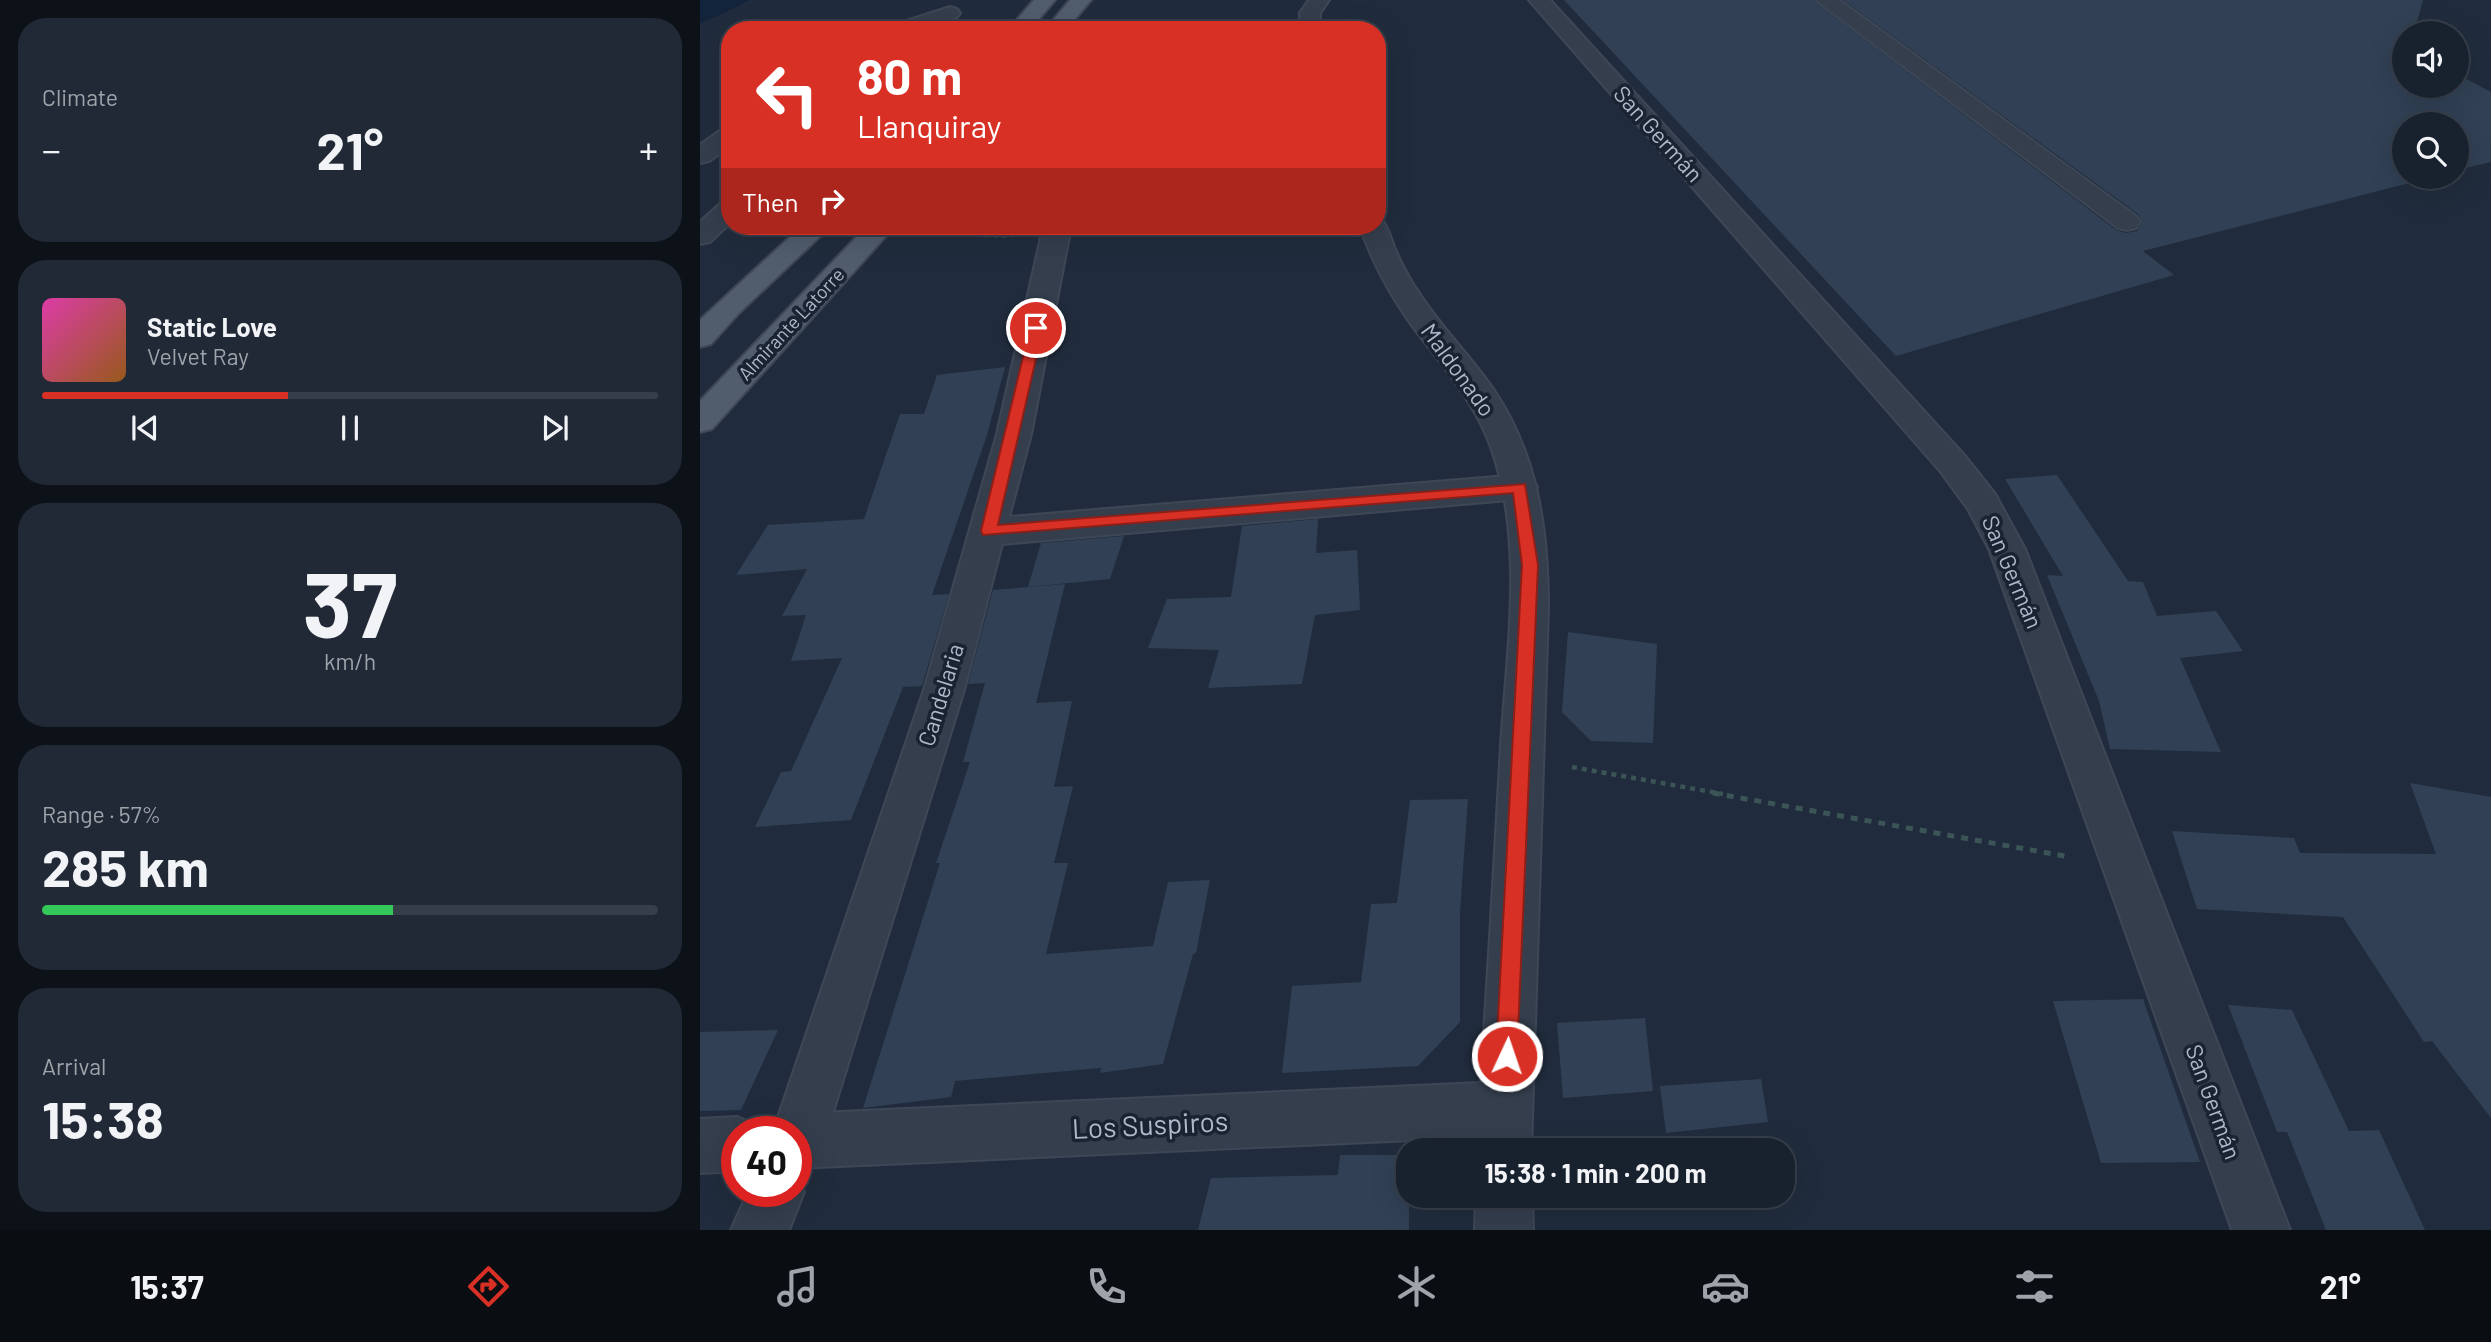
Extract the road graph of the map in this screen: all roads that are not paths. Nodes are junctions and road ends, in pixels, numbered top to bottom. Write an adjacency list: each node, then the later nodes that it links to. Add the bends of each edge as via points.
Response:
1 (1045, 0): 9 (main road)
2 (1081, 0): 10 (main road)
3 (1319, 0): 11 (street, via 1310,12)
4 (1539, 0): 34 (street, San Germán, via 1983,502 2007,549)
5 (1826, 0): 15 (street)
6 (958, 6): 7 (street); 8 (street)
7 (920, 21)
8 (942, 21)
9 (1026, 21)
10 (1063, 21)
11 (1310, 21)
12 (721, 141): 13 (street)
13 (700, 156)
14 (721, 217): 19 (street)
15 (2127, 222)
16 (808, 235): 21 (main road)
17 (874, 235): 22 (main road, Almirante Latorre)
18 (1377, 235): 23 (street, Maldonado, via 1397,284 1493,415)
19 (700, 236)
20 (1037, 237): 24 (street, Candelaria, via 1014,433)
21 (700, 338)
22 (700, 421)
23 (1520, 487): 24 (street); 26 (street, Maldonado, via 1530,565)
24 (989, 531): 25 (street, Candelaria, via 944,690)
25 (805, 1116)
26 (1504, 1129): 27 (street, Los Suspiros)
27 (812, 1142)
28 (721, 1145): 29 (street)
29 (700, 1146)
30 (770, 1207): 32 (street)
31 (1504, 1208): 33 (street)
32 (760, 1230)
33 (1504, 1230)
34 (2261, 1230)

